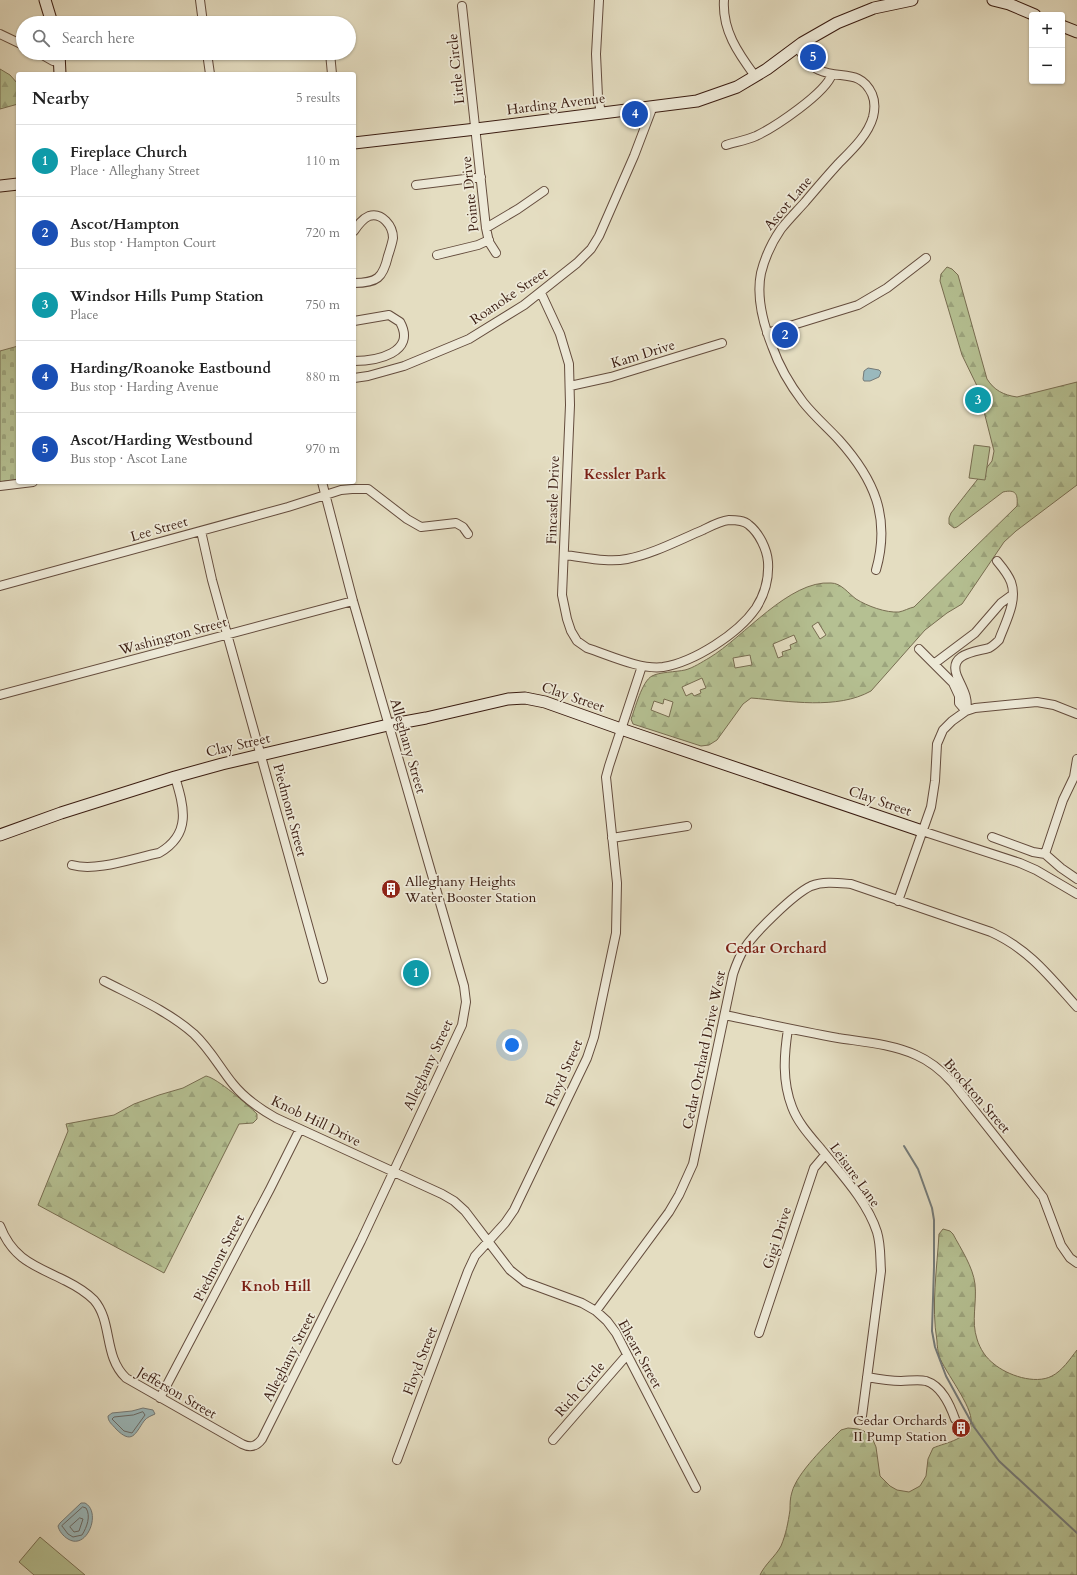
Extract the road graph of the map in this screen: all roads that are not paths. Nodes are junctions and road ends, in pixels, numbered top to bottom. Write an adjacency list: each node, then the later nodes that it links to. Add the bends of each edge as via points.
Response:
1 (45, 0): 9 (street)
2 (200, 0): 10 (street)
3 (599, 0): 25 (street, via 596,54)
4 (724, 0): 23 (street, via 724,16 729,35)
5 (912, 0): 15 (street, Harding Avenue, via 852,16)
6 (993, 0): 8 (street)
7 (462, 6): 26 (street, Little Circle)
8 (1029, 12)
9 (50, 16)
10 (202, 16)
11 (1065, 27): 12 (street)
12 (1077, 32)
13 (0, 34): 14 (street)
14 (16, 42)
15 (797, 47): 22 (street, Ascot Lane, via 812,66); 23 (street, Harding Avenue)
16 (59, 60): 19 (street)
17 (208, 60): 20 (street)
18 (331, 60): 21 (street)
19 (60, 72)
20 (210, 72)
21 (332, 72)
22 (832, 74): 28 (street, via 821,91 776,125 754,137); 43 (street, Ascot Lane, via 851,75 866,85 873,99 873,117 855,146 782,227 771,245 761,273 759,292)
23 (755, 76): 24 (street, Harding Avenue, via 737,87 709,97 686,103)
24 (653, 106): 25 (street, Harding Avenue); 41 (street, Roanoke Street, via 599,236 584,257)
25 (601, 113): 26 (street, Harding Avenue)
26 (476, 129): 27 (street, Harding Avenue); 29 (street, Pointe Drive)
27 (356, 143)
28 (726, 145)
29 (480, 177): 31 (street); 35 (street, Pointe Drive)
30 (16, 184): 32 (street)
31 (416, 185)
32 (0, 186)
33 (544, 191): 35 (street, via 518,210)
34 (356, 228): 40 (street, via 367,217 376,216 388,223 393,237 383,274 369,282)
35 (486, 228): 36 (street, Pointe Drive)
36 (489, 240): 37 (street, Pointe Drive); 38 (street)
37 (496, 253)
38 (437, 255)
39 (926, 258): 43 (street, via 887,288 858,304)
40 (356, 283)
41 (540, 293): 46 (street, Roanoke Street, via 469,339 446,350 386,371); 47 (street, Fincastle Drive, via 564,345 569,364)
42 (356, 321): 45 (street, via 389,316 400,322 404,335 401,346 394,352 377,358)
43 (767, 333): 56 (street, Ascot Lane, via 792,387 852,456 874,491 882,529)
44 (722, 343): 47 (street, Kam Drive, via 611,377)
45 (356, 361)
46 (356, 378)
47 (570, 386): 54 (street, Fincastle Drive)
48 (16, 484): 50 (street)
49 (322, 484): 51 (street, Alleghany Street)
50 (0, 486)
51 (325, 495): 52 (street, Lee Street); 53 (street, Lee Street, via 341,490 368,489 421,527 456,523); 59 (street, Alleghany Street)
52 (201, 531): 57 (street, Lee Street); 60 (street, Piedmont Street)
53 (468, 534)
54 (564, 555): 63 (street, Fincastle Drive, via 562,595 574,638 587,648); 63 (street, Fincastle Drive, via 612,560 634,557 729,520 745,522 754,530 766,551 768,570 766,588 754,610 732,632 698,654 668,666)
55 (997, 561): 58 (street, via 1011,583)
56 (876, 570)
57 (0, 586)
58 (1012, 595): 62 (street, via 1001,603 975,633); 65 (street, via 1011,608 999,640 991,648 968,653 958,661 956,673 964,688 968,704)
59 (353, 602): 60 (street, Washington Street); 67 (street, Alleghany Street)
60 (228, 635): 64 (street, Washington Street); 69 (street, Piedmont Street)
61 (919, 649): 62 (street)
62 (935, 664): 65 (street, via 953,683 960,703)
63 (642, 666): 68 (street, Floyd Street)
64 (0, 695)
65 (966, 711): 66 (street, via 1037,702 1054,704); 73 (street, via 944,730 937,744 932,799)
66 (1077, 714)
67 (388, 725): 68 (street, Clay Street, via 508,699 530,699); 69 (street, Clay Street); 89 (street, Alleghany Street, via 464,986 466,1002 462,1025)
68 (621, 730): 73 (street, Clay Street); 76 (street, Floyd Street, via 606,777)
69 (262, 756): 71 (street, Clay Street); 82 (street, Piedmont Street)
70 (1077, 759): 77 (street, via 1074,777 1063,800)
71 (175, 777): 74 (street, Clay Street, via 38,820); 78 (street, via 184,814 178,836 167,848 96,867)
72 (687, 826): 76 (street)
73 (922, 831): 80 (street, Clay Street, via 1020,863); 81 (street)
74 (0, 835)
75 (992, 837): 77 (street)
76 (612, 838): 91 (street, Floyd Street, via 618,883 616,933 594,1037 587,1058 514,1210)
77 (1045, 854): 79 (street)
78 (72, 864)
79 (1077, 879)
80 (1077, 894)
81 (898, 901): 84 (street, Cedar Orchard Drive West, via 991,932 1013,943 1034,960); 85 (street, Cedar Orchard Drive West, via 851,884 835,882 812,886 794,897 744,949 733,974)
82 (323, 979)
83 (104, 981): 87 (street, Knob Hill Drive, via 182,1024 205,1046 246,1098 267,1113)
84 (1077, 1007)
85 (725, 1015): 86 (street, Brockton Street); 93 (street, Cedar Orchard Drive West, via 693,1164 669,1212)
86 (788, 1029): 88 (street, Leisure Lane, via 784,1069 792,1107 801,1125); 92 (street, Brockton Street, via 896,1048 922,1058 942,1071 1043,1197 1063,1248)
87 (300, 1129): 89 (street, Knob Hill Drive); 97 (street, Piedmont Street)
88 (825, 1155): 94 (street, Gigi Drive, via 814,1168); 96 (street, Leisure Lane, via 859,1197 877,1232 881,1271)
89 (393, 1172): 91 (street, Eheart Street, via 454,1201); 101 (street, Alleghany Street, via 262,1439)
90 (0, 1226): 97 (street, Jefferson Street, via 9,1245 18,1255 74,1285 94,1301 103,1318 115,1364 120,1372)
91 (489, 1240): 93 (street, Eheart Street, via 510,1270 525,1282 582,1303); 102 (street, Floyd Street, via 475,1256 468,1271)
92 (1077, 1263)
93 (596, 1311): 95 (street, Eheart Street, via 616,1333)
94 (759, 1333)
95 (627, 1355): 100 (street, Rich Circle); 103 (street, Eheart Street)
96 (867, 1377): 98 (street, Leisure Lane); 99 (street, via 888,1381 927,1381 944,1396)
97 (160, 1398): 101 (street, Jefferson Street, via 242,1444)
98 (862, 1416)
99 (955, 1419)
100 (553, 1440)
101 (253, 1446)
102 (397, 1460)
103 (696, 1488)

